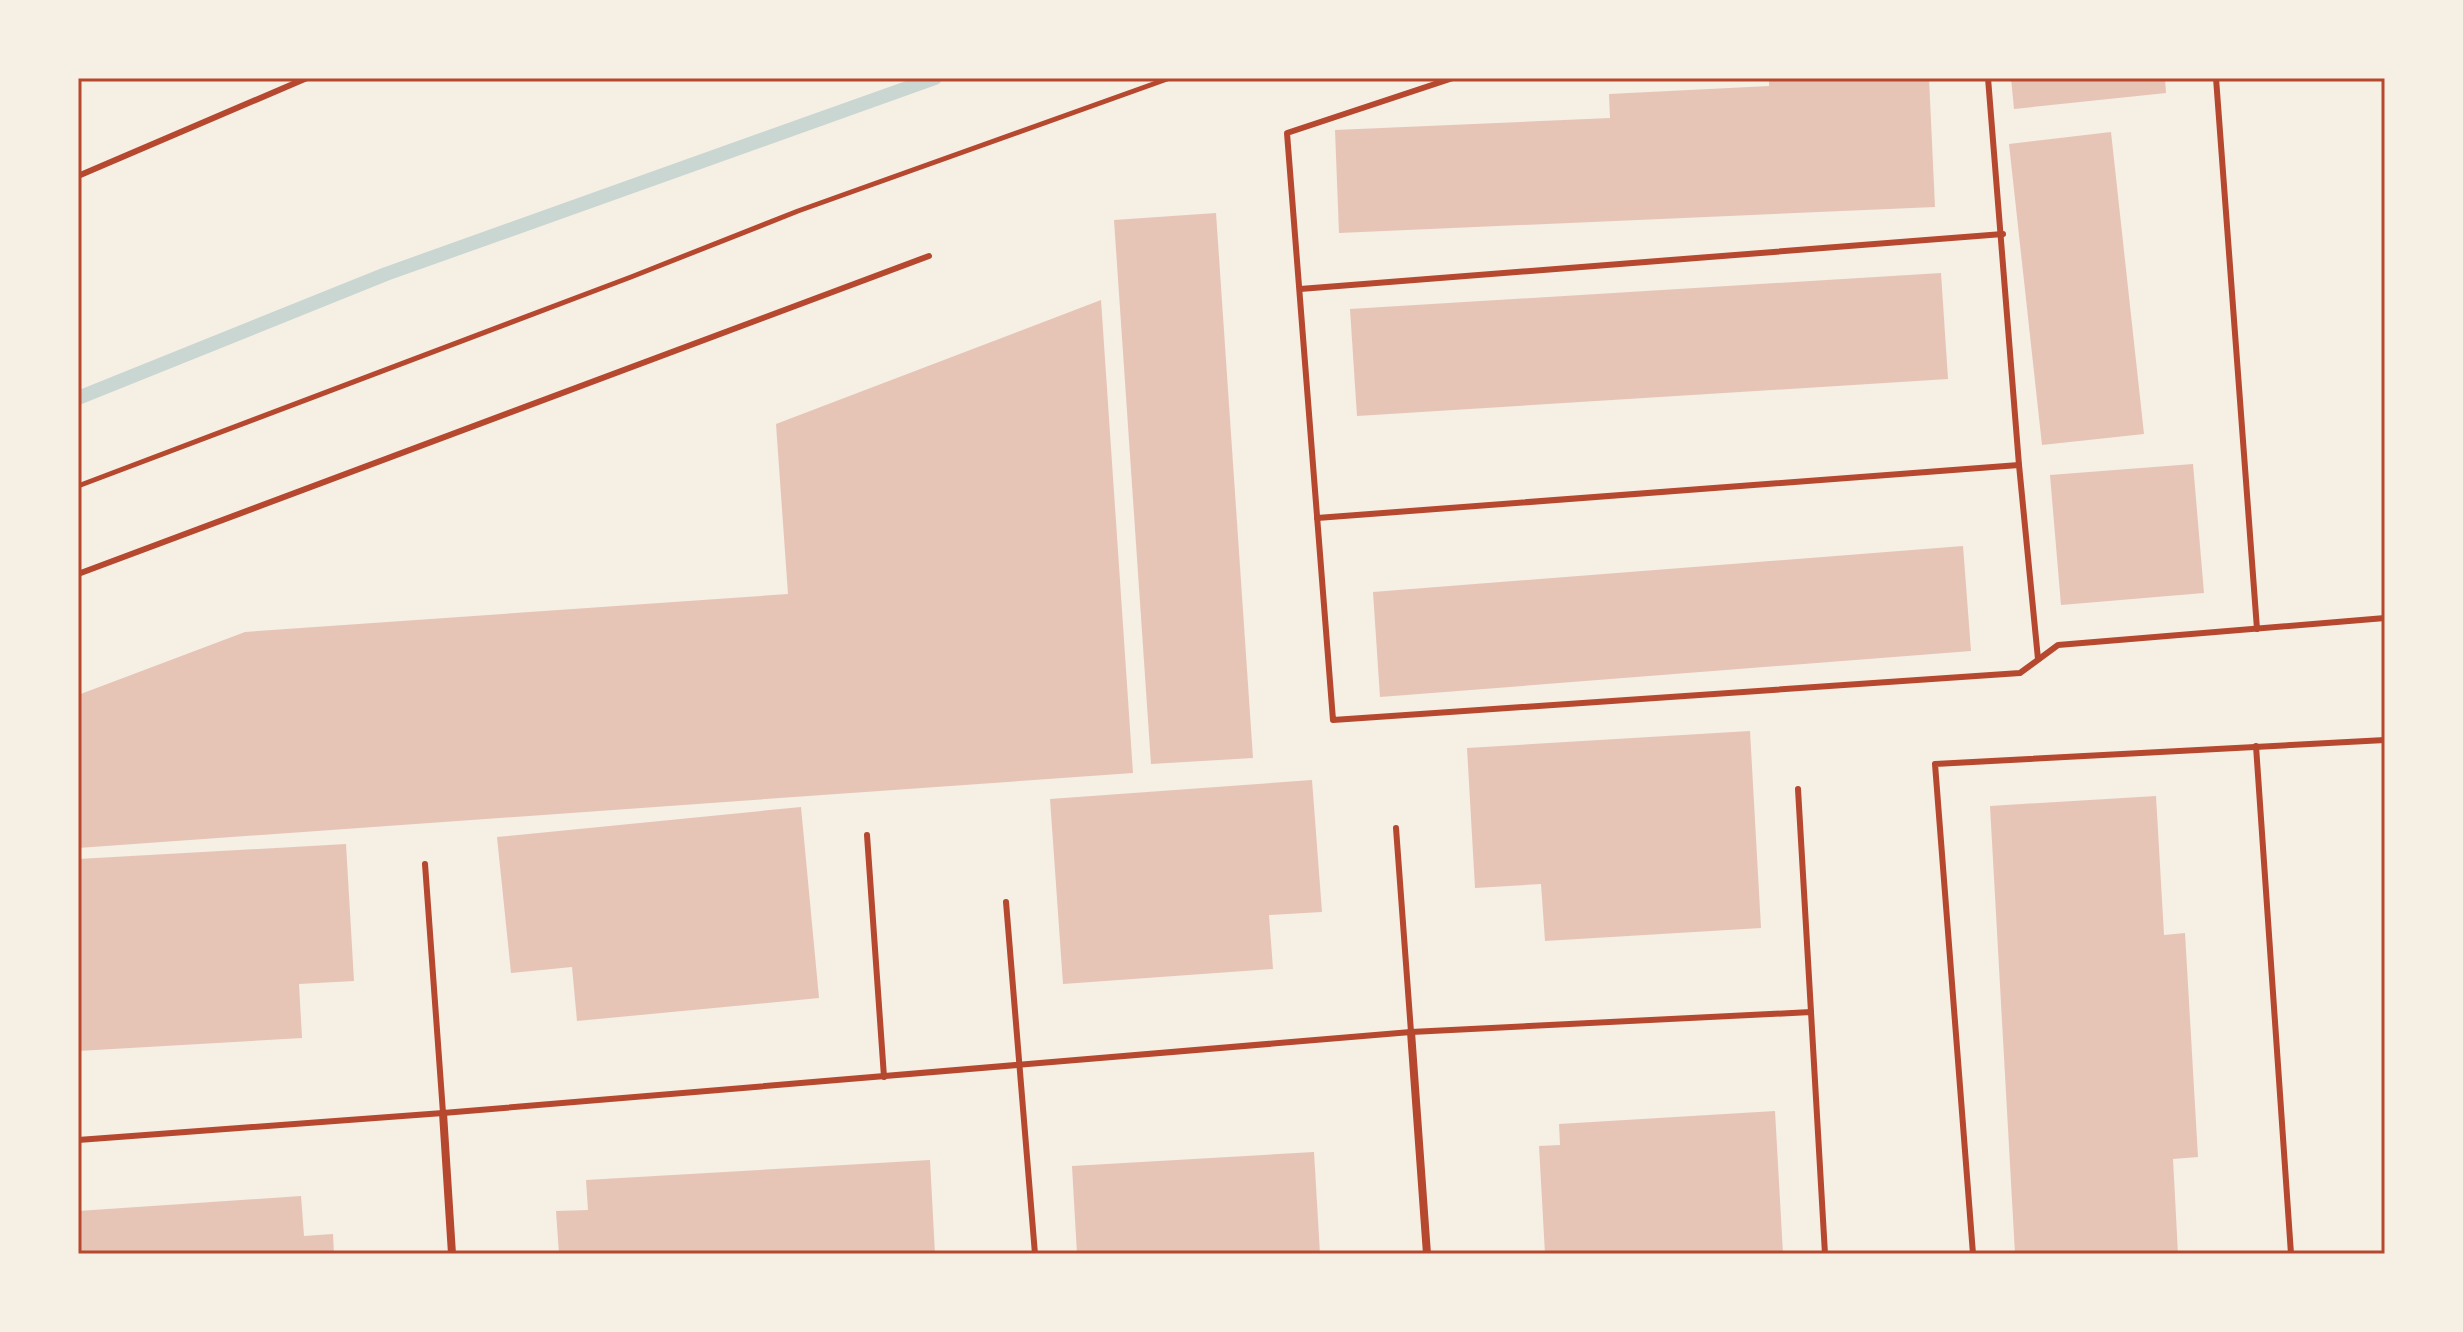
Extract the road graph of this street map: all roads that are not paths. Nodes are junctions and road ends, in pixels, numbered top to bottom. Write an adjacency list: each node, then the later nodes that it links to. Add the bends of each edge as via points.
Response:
1 (307, 78): 5 (lane)
2 (1453, 78): 8 (lane, via 1287,133)
3 (1988, 78): 6 (lane)
4 (2216, 78): 13 (lane)
5 (78, 176)
6 (2003, 234): 8 (lane); 9 (lane)
7 (929, 256): 11 (lane)
8 (1300, 289): 10 (lane)
9 (2019, 465): 10 (lane); 14 (lane)
10 (1317, 518): 14 (lane, via 1333,720 2020,673)
11 (78, 574)
12 (2385, 618): 13 (lane)
13 (2257, 629): 14 (lane, via 2058,645)
14 (2038, 659)
15 (2385, 740): 16 (lane)
16 (2256, 746): 32 (lane, via 1935,764); 33 (lane)
17 (1798, 789): 22 (lane)
18 (1396, 828): 23 (lane)
19 (867, 835): 25 (lane)
20 (425, 864): 26 (lane)
21 (1006, 902): 24 (lane)
22 (1811, 1012): 23 (lane); 31 (lane)
23 (1411, 1032): 24 (lane); 30 (street)
24 (1019, 1064): 25 (lane); 29 (lane)
25 (884, 1077): 26 (lane)
26 (443, 1113): 27 (lane); 28 (street)
27 (78, 1140)
28 (452, 1254)
29 (1035, 1254)
30 (1427, 1254)
31 (1825, 1254)
32 (1973, 1254)
33 (2291, 1254)

